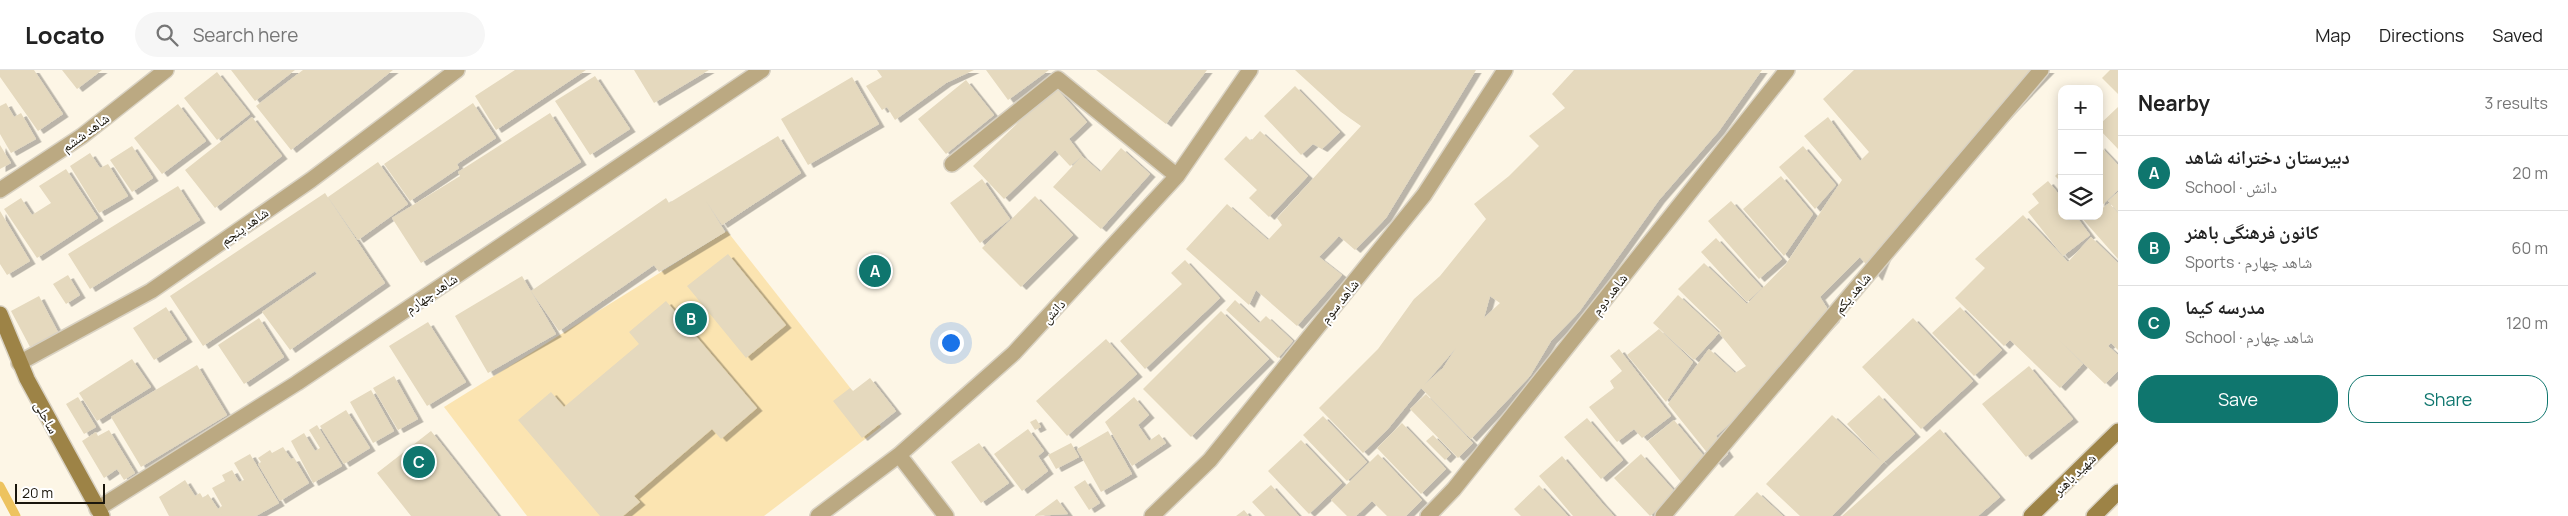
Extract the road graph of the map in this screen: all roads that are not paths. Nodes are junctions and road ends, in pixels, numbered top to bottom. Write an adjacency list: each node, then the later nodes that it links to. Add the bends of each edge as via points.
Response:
1 (166, 70): 10 (street, شاهد ششم, via 82,136)
2 (457, 70): 12 (street, شاهد پنجم, via 311,180 151,292)
3 (762, 70): 16 (street, شاهد چهارم)
4 (1250, 70): 9 (street, دانش)
5 (1505, 70): 19 (street, شاهد سوم, via 1424,195 1210,460)
6 (1787, 70): 20 (street, شاهد دوم, via 1454,490)
7 (2041, 70): 21 (street, شاهد یکم)
8 (952, 164): 9 (street, via 1058,79)
9 (1177, 176): 14 (street, دانش, via 1014,353)
10 (0, 190)
11 (0, 314): 12 (street, ساحلی)
12 (19, 363): 16 (street, ساحلی)
13 (2118, 431): 22 (street, شهید باهنر)
14 (899, 455): 17 (street, دانش); 18 (street)
15 (2118, 492): 23 (street)
16 (99, 512)
17 (818, 516)
18 (946, 516)
19 (1152, 516)
20 (1428, 516)
21 (1663, 516)
22 (2031, 516)
23 (2094, 516)

